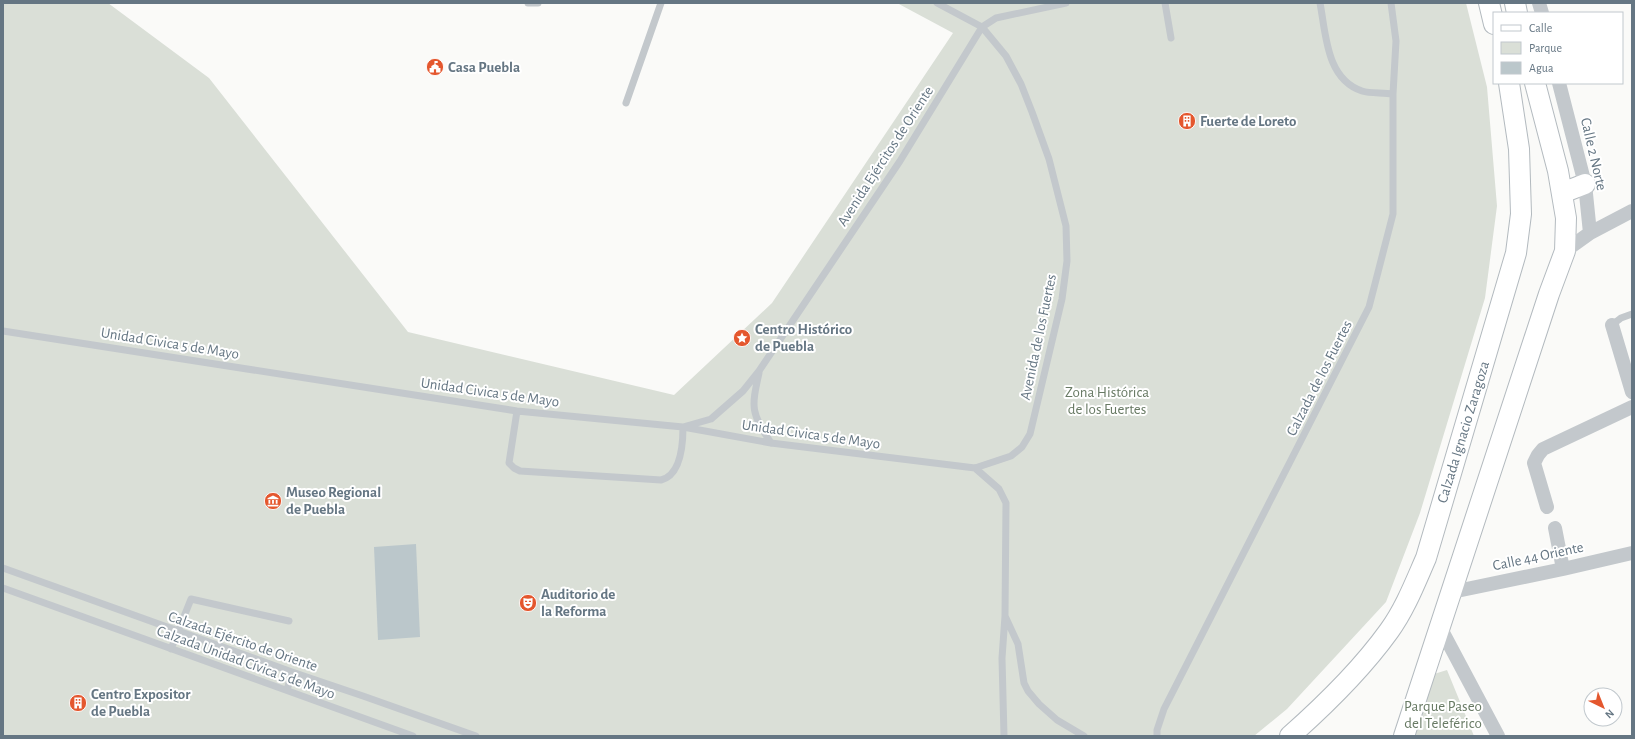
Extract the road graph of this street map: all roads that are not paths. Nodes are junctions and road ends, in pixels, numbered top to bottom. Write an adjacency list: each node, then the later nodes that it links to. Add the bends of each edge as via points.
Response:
1 (528, 3): 2 (lane)
2 (538, 3)
3 (662, 3): 17 (lane)
4 (937, 3): 11 (lane, Avenida de los Fuertes)
5 (1066, 3): 11 (lane, Avenida Ejércitos de Oriente, via 996,18)
6 (1165, 3): 12 (lane)
7 (1320, 3): 16 (lane, via 1335,69 1346,82 1362,91)
8 (1391, 3): 16 (lane, Calzada de los Fuertes, via 1396,40)
9 (1489, 3): 10 (main road)
10 (1493, 20)
11 (982, 27): 26 (lane, Avenida Ejércitos de Oriente, via 900,161); 31 (lane, Avenida de los Fuertes, via 1006,56 1022,84 1049,159 1066,226 1067,261 1062,299)
12 (1171, 38)
13 (1509, 84): 53 (main road, Calzada Ignacio Zaragoza, via 1519,149 1521,214 1516,253 1426,558 1407,601 1389,631 1338,690)
14 (1535, 84): 19 (main road)
15 (1559, 84): 18 (street, Calle 2 Norte)
16 (1393, 94): 52 (lane, Calzada de los Fuertes, via 1393,214 1370,307 1164,709)
17 (626, 103)
18 (1585, 184): 19 (main road); 21 (street, Calle 2 Norte)
19 (1562, 193): 22 (main road, via 1566,218)
20 (1632, 211): 21 (street)
21 (1590, 233): 22 (street)
22 (1565, 251): 40 (main road)
23 (1632, 314): 24 (lane)
24 (1612, 325): 27 (street)
25 (3, 331): 29 (lane, Unidad Civica 5 de Mayo)
26 (759, 371): 30 (lane, Avenida Ejércitos de Oriente, via 742,391 711,419); 32 (lane, Avenida Ejércitos de Oriente, via 753,398 754,411 757,421)
27 (1632, 392)
28 (1632, 408): 34 (street, via 1543,449 1534,462)
29 (517, 411): 30 (lane, Unidad Civica 5 de Mayo); 30 (lane, via 509,463 520,471 661,480 672,474 683,450)
30 (683, 427): 32 (lane, Unidad Civica 5 de Mayo)
31 (1030, 434): 33 (lane, Unidad Civica 5 de Mayo, via 1022,447 1011,456)
32 (771, 443): 33 (lane, Unidad Civica 5 de Mayo)
33 (975, 468): 41 (lane, via 999,489 1006,503)
34 (1547, 507)
35 (1555, 528): 38 (street)
36 (1632, 553): 38 (street, Calle 44 Oriente)
37 (3, 568): 44 (lane, Calzada Ejército de Oriente)
38 (1563, 569): 40 (street, Calle 44 Oriente)
39 (3, 588): 45 (lane, Calzada Unidad Cívica 5 de Mayo)
40 (1452, 592): 43 (main road)
41 (1006, 616): 50 (lane, via 1002,658); 51 (lane, via 1018,644 1024,683 1028,691 1057,720)
42 (289, 621): 44 (lane, via 191,599)
43 (1440, 627): 54 (main road); 55 (street)
44 (177, 632): 45 (lane); 46 (lane, Calzada Ejército de Oriente)
45 (171, 649): 47 (lane, Calzada Unidad Cívica 5 de Mayo)
46 (292, 672): 47 (lane); 49 (lane, Calzada Ejército de Oriente)
47 (287, 690): 48 (lane, Calzada Unidad Cívica 5 de Mayo)
48 (413, 736)
49 (476, 736)
50 (1004, 736)
51 (1084, 736)
52 (1157, 736)
53 (1290, 736)
54 (1404, 736)
55 (1498, 736)

